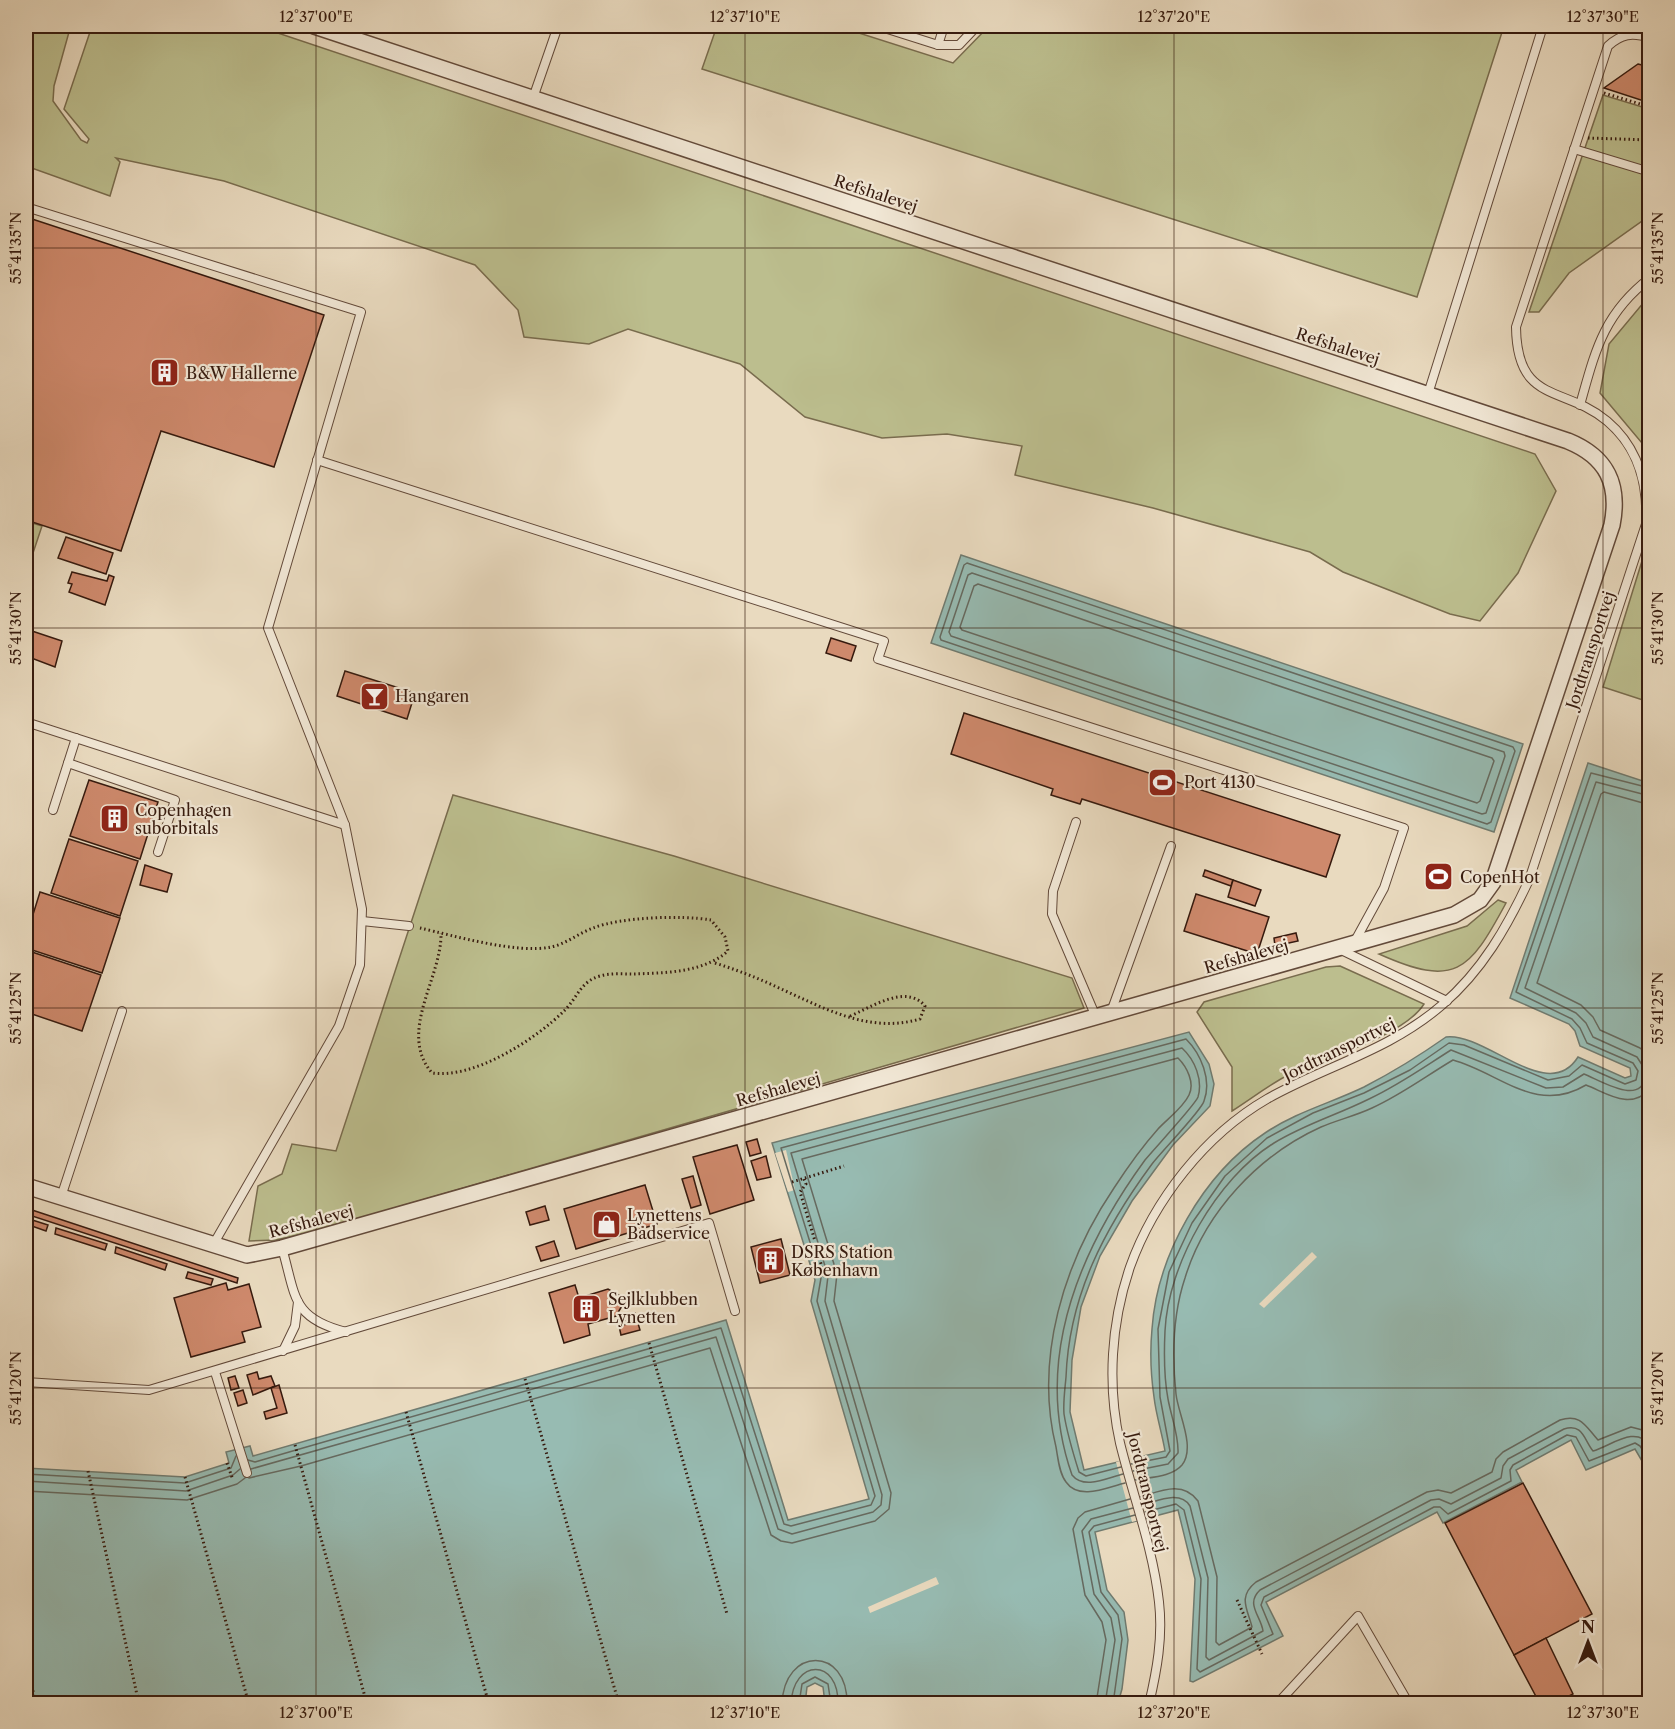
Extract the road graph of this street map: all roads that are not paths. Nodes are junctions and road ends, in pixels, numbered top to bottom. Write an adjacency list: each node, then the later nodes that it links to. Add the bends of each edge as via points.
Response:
1 (314, 26): 9 (street, Refshalevej)
2 (558, 26): 9 (lane)
3 (878, 26): 8 (lane)
4 (944, 26): 8 (lane)
5 (976, 26): 8 (lane, via 959,45)
6 (1543, 26): 14 (lane)
7 (1650, 38): 10 (lane, Jordtransportvej, via 1638,34 1619,36 1608,46)
8 (938, 45)
9 (533, 98): 14 (street, Refshalevej)
10 (1574, 149): 11 (lane); 15 (lane, Jordtransportvej, via 1516,327 1516,348 1534,382 1554,396)
11 (1650, 171)
12 (26, 207): 16 (lane, via 361,312)
13 (1650, 278): 15 (lane, via 1609,320 1600,337)
14 (1428, 394): 27 (street, Refshalevej, via 1585,448 1607,472 1616,507 1493,882 1480,900 1454,915)
15 (1580, 405): 28 (lane, Jordtransportvej, via 1606,420 1633,452 1647,495 1646,524 1529,880 1487,956)
16 (317, 460): 22 (lane, via 268,628); 27 (lane, via 884,641 878,659 1404,828 1384,888)
17 (26, 722): 18 (lane)
18 (76, 738): 19 (lane); 22 (lane)
19 (68, 763): 20 (lane); 24 (lane, via 176,800)
20 (53, 810)
21 (1076, 822): 30 (lane, via 1053,891 1052,914)
22 (345, 825): 25 (lane)
23 (1171, 846): 30 (lane)
24 (158, 852)
25 (362, 921): 26 (lane); 33 (lane, via 360,965 339,1026)
26 (409, 926)
27 (1345, 946): 28 (lane); 30 (street, Refshalevej)
28 (1447, 1000): 42 (lane, Jordtransportvej, via 1412,1028 1363,1056 1257,1106 1195,1158 1168,1193 1131,1266 1118,1311 1112,1360 1115,1412 1160,1605 1160,1657)
29 (122, 1011): 32 (lane)
30 (1103, 1015): 34 (street, Refshalevej)
31 (26, 1186): 32 (street, Refshalevej)
32 (61, 1197): 33 (street, Refshalevej)
33 (213, 1245): 34 (street, Refshalevej, via 247,1255)
34 (282, 1248): 35 (lane)
35 (298, 1302): 37 (lane, via 305,1315 317,1323); 38 (lane, via 295,1326)
36 (735, 1311): 37 (lane, via 709,1223)
37 (346, 1332): 38 (lane)
38 (283, 1351): 39 (lane)
39 (214, 1372): 40 (lane, via 149,1390); 41 (lane)
40 (26, 1382)
41 (247, 1473)
42 (1149, 1704)
43 (1277, 1704): 44 (lane, via 1358,1616)
44 (1409, 1704)

